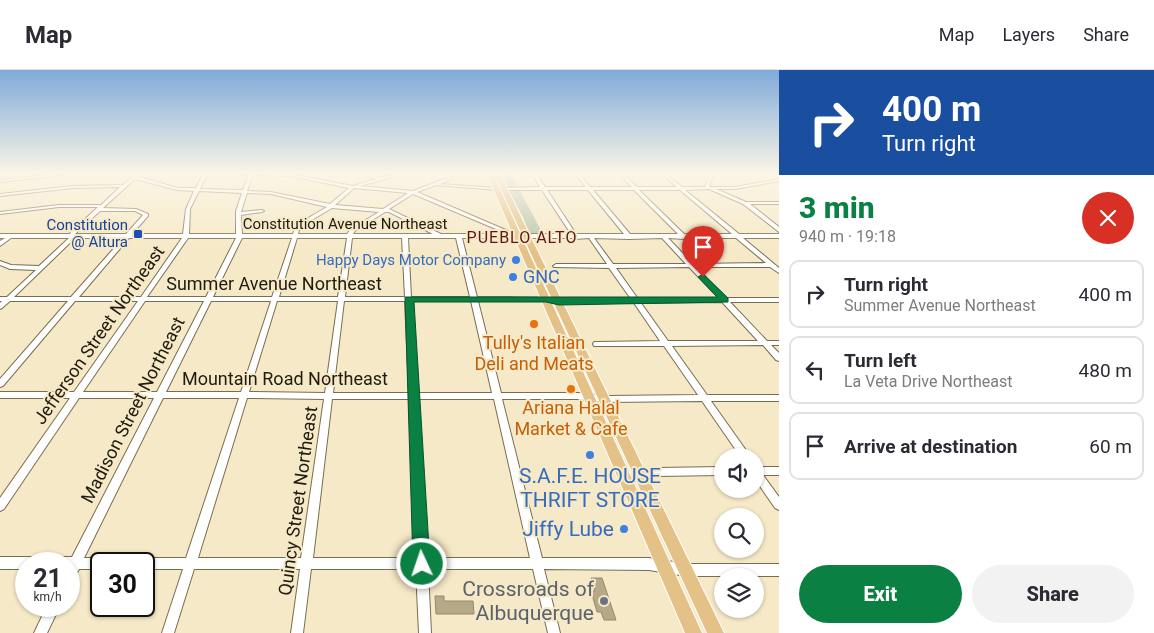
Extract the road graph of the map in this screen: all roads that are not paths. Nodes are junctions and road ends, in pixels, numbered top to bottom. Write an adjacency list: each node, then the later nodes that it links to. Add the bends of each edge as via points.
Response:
1 (108, 200): 17 (street)
2 (192, 200): 28 (street, Jefferson Street Northeast, via 188,209)
3 (242, 200): 21 (street)
4 (305, 200): 16 (street)
5 (338, 200): 16 (street)
6 (400, 200): 18 (street)
7 (433, 200): 23 (street)
8 (506, 200): 42 (main road)
9 (551, 200): 38 (street)
10 (599, 200): 40 (street)
11 (648, 200): 34 (street)
12 (696, 200): 35 (street)
13 (738, 200): 14 (street)
14 (745, 203): 15 (street); 22 (street)
15 (779, 203)
16 (331, 206): 18 (street); 30 (street, via 301,223)
17 (101, 207): 20 (street, via 59,206); 26 (street); 27 (street, via 144,212 145,218)
18 (385, 210): 31 (street, via 353,230); 33 (street)
19 (262, 211): 21 (street)
20 (0, 213)
21 (238, 214): 29 (street)
22 (779, 230)
23 (505, 231)
24 (0, 236): 25 (street, Constitution Avenue Northeast)
25 (10, 236): 26 (street, Constitution Avenue Northeast); 43 (street)
26 (72, 236): 27 (street, Constitution Avenue Northeast); 49 (street)
27 (130, 236): 28 (street, Constitution Avenue Northeast); 54 (street)
28 (186, 236): 29 (street, Constitution Avenue Northeast); 51 (street, Jefferson Street Northeast)
29 (240, 236): 30 (street, Constitution Avenue Northeast); 55 (street, Madison Street Northeast)
30 (295, 236): 31 (street, Constitution Avenue Northeast); 56 (street)
31 (350, 236): 32 (street, Constitution Avenue Northeast); 57 (street, Quincy Street Northeast)
32 (405, 236): 33 (street, Constitution Avenue Northeast); 58 (street)
33 (441, 236): 37 (street, Constitution Avenue Northeast)
34 (684, 236): 35 (street, Constitution Avenue Northeast); 41 (street, Constitution Avenue Northeast)
35 (738, 236): 36 (street, Constitution Avenue Northeast); 46 (street)
36 (779, 236)
37 (460, 237): 42 (street, Constitution Avenue Northeast); 59 (street)
38 (575, 237): 39 (street, Constitution Avenue Northeast); 42 (street, Constitution Avenue Northeast)
39 (591, 237): 40 (street, Constitution Avenue Northeast); 48 (street)
40 (629, 237): 41 (street, Constitution Avenue Northeast)
41 (664, 237): 45 (street)
42 (523, 238): 60 (main road); 64 (main road)
43 (0, 244)
44 (0, 263): 49 (street, via 10,267)
45 (692, 265): 46 (street); 48 (street); 61 (street)
46 (771, 265): 50 (street)
47 (556, 266): 48 (street)
48 (612, 266): 63 (street)
49 (42, 268): 53 (street)
50 (779, 271)
51 (142, 298): 54 (street, Summer Avenue Northeast); 55 (street, Summer Avenue Northeast); 73 (street, Jefferson Street Northeast)
52 (0, 299): 53 (street, Summer Avenue Northeast)
53 (9, 299): 54 (street, Summer Avenue Northeast); 65 (street)
54 (75, 299): 71 (street)
55 (210, 299): 56 (street, Summer Avenue Northeast); 74 (street, Madison Street Northeast)
56 (276, 299): 57 (street, Summer Avenue Northeast); 75 (street)
57 (342, 299): 58 (street, Summer Avenue Northeast); 76 (street, Quincy Street Northeast)
58 (409, 299): 59 (street, Summer Avenue Northeast); 77 (street)
59 (475, 299): 60 (street, Summer Avenue Northeast); 78 (street)
60 (546, 299): 64 (street, Summer Avenue Northeast); 79 (main road)
61 (725, 300): 62 (street, Summer Avenue Northeast); 63 (street, Summer Avenue Northeast); 66 (street)
62 (779, 300)
63 (636, 301): 64 (street, Summer Avenue Northeast); 69 (street)
64 (559, 302): 82 (main road)
65 (0, 307)
66 (765, 343): 67 (street); 69 (street); 70 (street)
67 (779, 343)
68 (597, 344): 69 (street)
69 (666, 344): 81 (street)
70 (779, 358)
71 (0, 384)
72 (0, 395): 73 (street, Mountain Road Northeast)
73 (75, 396): 74 (street, Mountain Road Northeast); 90 (street, Jefferson Street Northeast)
74 (160, 396): 75 (street, Mountain Road Northeast); 91 (street, Madison Street Northeast)
75 (244, 396): 76 (street, Mountain Road Northeast); 94 (street)
76 (329, 396): 77 (street, Mountain Road Northeast); 96 (street, Quincy Street Northeast)
77 (413, 396): 78 (street, Mountain Road Northeast); 97 (street)
78 (498, 396): 79 (street, Mountain Road Northeast); 98 (street)
79 (590, 396): 82 (street, Mountain Road Northeast); 99 (main road)
80 (779, 398): 81 (street, Mountain Road Northeast)
81 (705, 399): 82 (street, Mountain Road Northeast); 83 (street)
82 (606, 400): 100 (main road)
83 (739, 448)
84 (714, 471): 87 (street)
85 (764, 471): 86 (street)
86 (779, 471)
87 (657, 472)
88 (764, 484): 89 (street)
89 (779, 505)
90 (0, 506)
91 (80, 554)
92 (0, 563): 93 (street)
93 (15, 563)
94 (191, 563): 95 (street); 96 (street); 104 (street)
95 (80, 564)
96 (306, 564): 97 (street); 105 (street, Quincy Street Northeast)
97 (422, 564): 98 (street); 106 (street)
98 (537, 564): 99 (street); 107 (street)
99 (664, 565): 100 (street); 108 (main road)
100 (686, 570): 101 (street); 109 (main road)
101 (779, 570)
102 (48, 617): 103 (street)
103 (40, 633)
104 (168, 633)
105 (297, 633)
106 (425, 633)
107 (554, 633)
108 (694, 633)
109 (716, 633)

